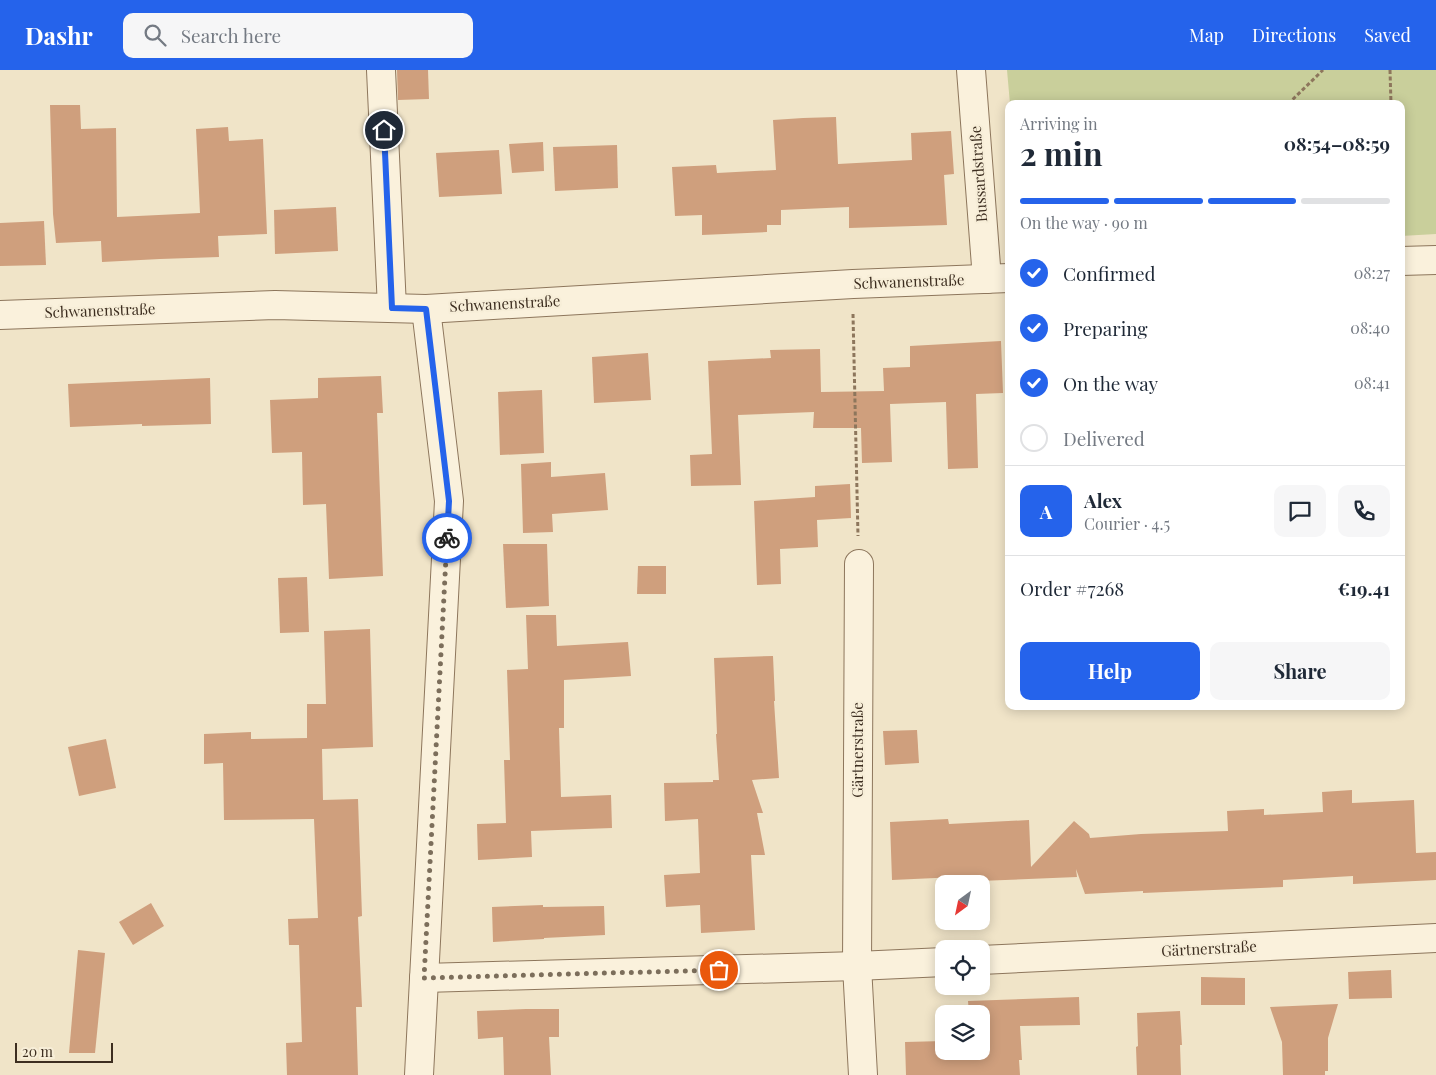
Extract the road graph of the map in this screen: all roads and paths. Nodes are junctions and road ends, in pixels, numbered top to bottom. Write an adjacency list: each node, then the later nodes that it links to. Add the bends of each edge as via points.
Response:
1 (381, 70): 11 (street)
2 (971, 70): 9 (street, Bussardstraße)
3 (1323, 70): 5 (path)
4 (1390, 70): 6 (path)
5 (1292, 100)
6 (1391, 100)
7 (1436, 260): 8 (street)
8 (1405, 261)
9 (998, 278): 10 (street, Schwanenstraße)
10 (853, 284): 12 (street, Schwanenstraße); 14 (path)
11 (392, 308): 12 (street, Schwanenstraße); 13 (street, Schwanenstraße, via 275,306)
12 (426, 309): 19 (street, via 449,501)
13 (0, 315)
14 (858, 564): 18 (street, Gärtnerstraße)
15 (1436, 938): 16 (street, Gärtnerstraße)
16 (990, 960)
17 (935, 962): 18 (street)
18 (857, 966): 19 (street); 21 (street, Gärtnerstraße)
19 (424, 978): 20 (street)
20 (419, 1075)
21 (863, 1075)

